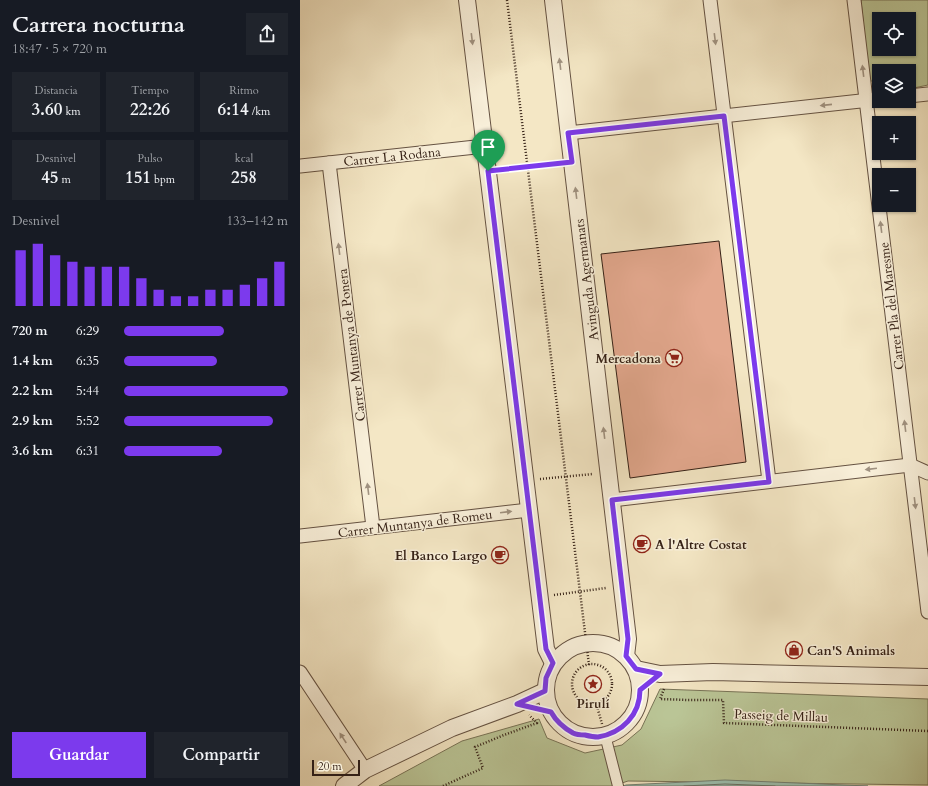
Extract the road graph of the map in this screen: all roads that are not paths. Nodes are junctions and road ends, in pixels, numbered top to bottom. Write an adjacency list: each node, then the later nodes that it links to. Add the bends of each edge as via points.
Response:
1 (467, 0): 12 (street, one-way to 12)
2 (553, 0): 11 (street, Avinguda Agermanats, one-way to 2)
3 (710, 0): 10 (street, one-way to 10)
4 (854, 0): 6 (street, Carrer Pla del Maresme, one-way to 4)
5 (928, 94): 7 (street)
6 (872, 95)
7 (916, 95)
8 (872, 100): 10 (street, one-way to 10)
9 (874, 108): 15 (street, Carrer Pla del Maresme, one-way to 9)
10 (724, 116): 11 (street); 17 (street)
11 (568, 133): 18 (street, Avinguda Agermanats, one-way to 11)
12 (485, 146): 13 (street, Carrer La Rodana); 19 (street)
13 (329, 163): 14 (street, Carrer La Rodana); 20 (street, Carrer Muntanya de Ponera, one-way to 13)
14 (300, 166)
15 (910, 465): 16 (street); 17 (street, one-way to 17); 22 (street, Carrer Pla del Maresme, one-way to 22)
16 (928, 473)
17 (769, 482): 18 (street)
18 (612, 500): 23 (street, Avinguda Agermanats, via 628,639)
19 (529, 510): 20 (street, Carrer Muntanya de Romeu, one-way to 19); 24 (street, via 546,649)
20 (373, 527): 21 (street, Carrer Muntanya de Romeu)
21 (300, 536)
22 (928, 612)
23 (626, 656): 24 (street, via 614,647 594,642 570,648); 25 (street)
24 (553, 663): 30 (street, via 546,678)
25 (636, 669): 27 (street); 29 (street)
26 (300, 672): 34 (street, one-way to 26)
27 (665, 674): 28 (street, via 712,672); 29 (street)
28 (928, 677)
29 (640, 690): 33 (street, via 638,703 630,719 617,730)
30 (545, 691): 31 (street); 32 (street)
31 (517, 704): 32 (street); 34 (street, via 452,728)
32 (551, 712): 33 (street, via 557,721 574,734 597,737)
33 (604, 735): 36 (street)
34 (365, 770): 35 (street)
35 (344, 786)
36 (618, 786)

